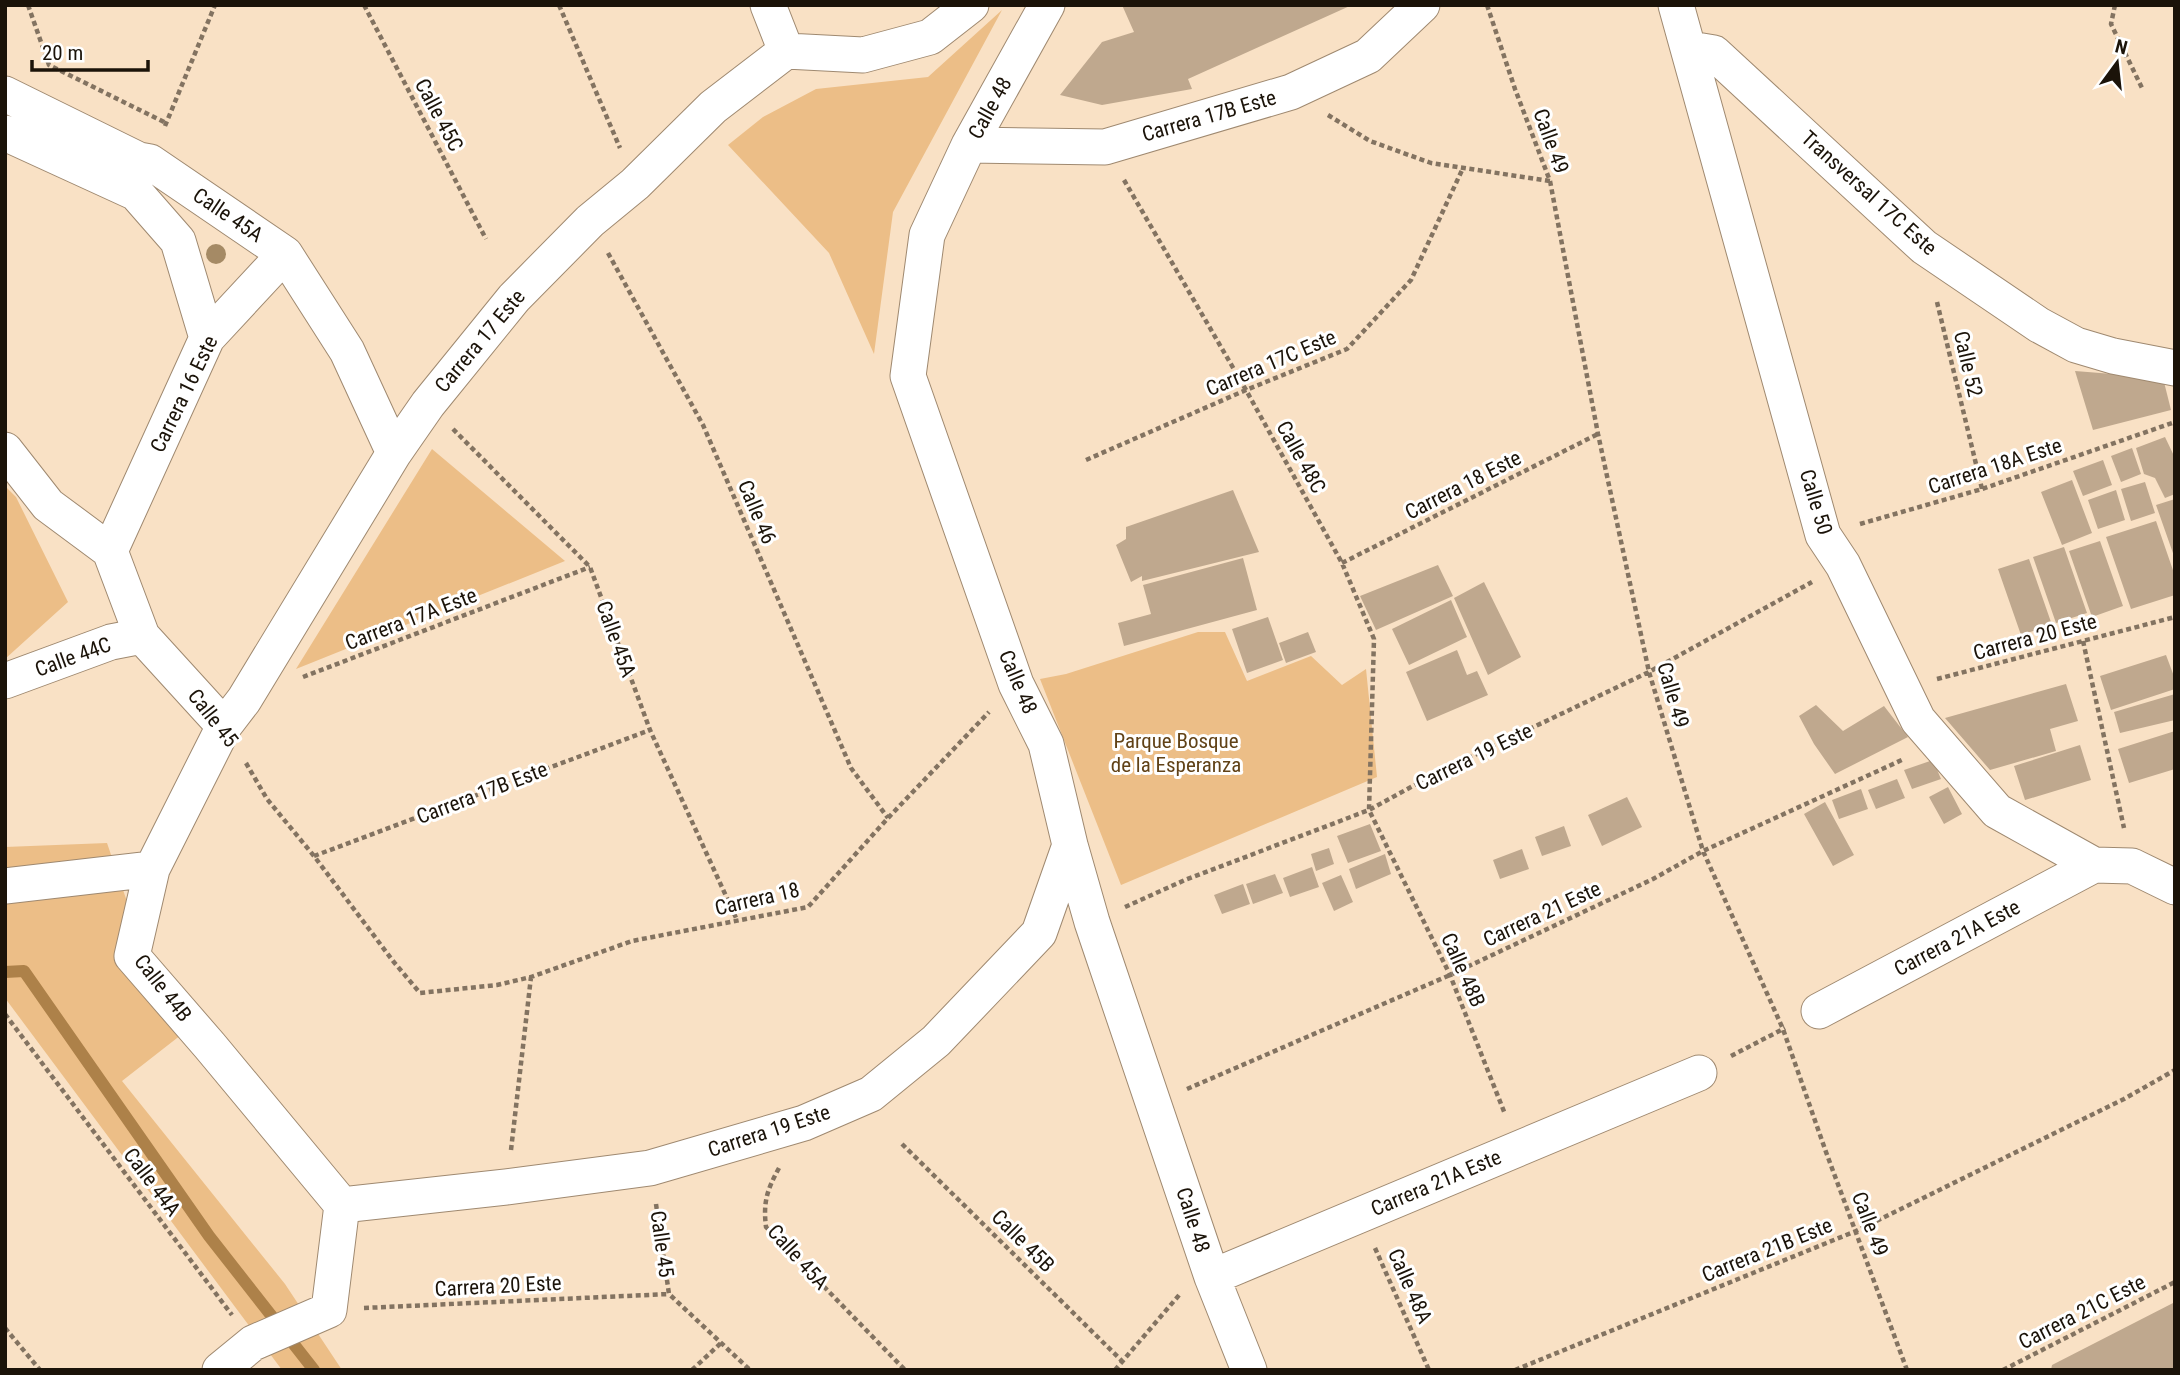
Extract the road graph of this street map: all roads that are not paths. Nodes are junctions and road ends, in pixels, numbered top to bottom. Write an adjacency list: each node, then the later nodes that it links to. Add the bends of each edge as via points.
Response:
1 (768, 5): 7 (street)
2 (971, 5): 7 (street, via 930,37 863,55)
3 (1047, 5): 10 (street, Calle 48)
4 (1422, 5): 10 (street, Carrera 17B Este, via 1368,56 1291,92 1105,146)
5 (1676, 5): 6 (street, Calle 50)
6 (1690, 49): 14 (street, Transversal 17C Este, via 1714,53 1924,247 2039,326 2076,345); 22 (street, Calle 50, via 1823,535 1843,565 1919,720 1938,744 1997,811)
7 (786, 51): 16 (street, Carrera 17 Este, via 713,107 514,298)
8 (5, 94): 11 (street, Calle 45A, via 139,160)
9 (5, 133): 11 (street, Calle 45A)
10 (969, 145): 21 (street, Calle 48, via 927,235 908,376 1016,684 1046,744)
11 (143, 178): 12 (street, Calle 45A); 13 (street, Calle 45A, via 177,241)
12 (285, 254): 13 (street, Carrera 16 Este); 16 (street, Calle 45A, via 347,351)
13 (207, 338): 17 (street, Carrera 16 Este)
14 (2175, 368)
15 (5, 450): 17 (street, via 48,505)
16 (394, 453): 20 (street, Carrera 17 Este)
17 (110, 551): 18 (street, Calle 45)
18 (142, 636): 19 (street, Calle 44C, via 111,642); 20 (street, Calle 45)
19 (5, 681)
20 (234, 713): 23 (street, Carrera 17 Este)
21 (1070, 845): 28 (street, Carrera 19 Este, via 1039,933 945,1031 871,1094 804,1123 650,1168); 29 (street, Calle 48)
22 (2094, 864): 25 (street, Calle 50, via 2132,866); 26 (street, Carrera 21A Este)
23 (152, 869): 24 (street); 28 (street, Calle 44B, via 132,956)
24 (5, 886)
25 (2175, 887)
26 (1819, 1011)
27 (1699, 1073): 29 (street, Carrera 21A Este)
28 (342, 1205): 30 (street, via 329,1310 253,1343)
29 (1212, 1277): 31 (street, Calle 48)
30 (220, 1370)
31 (1249, 1370)

